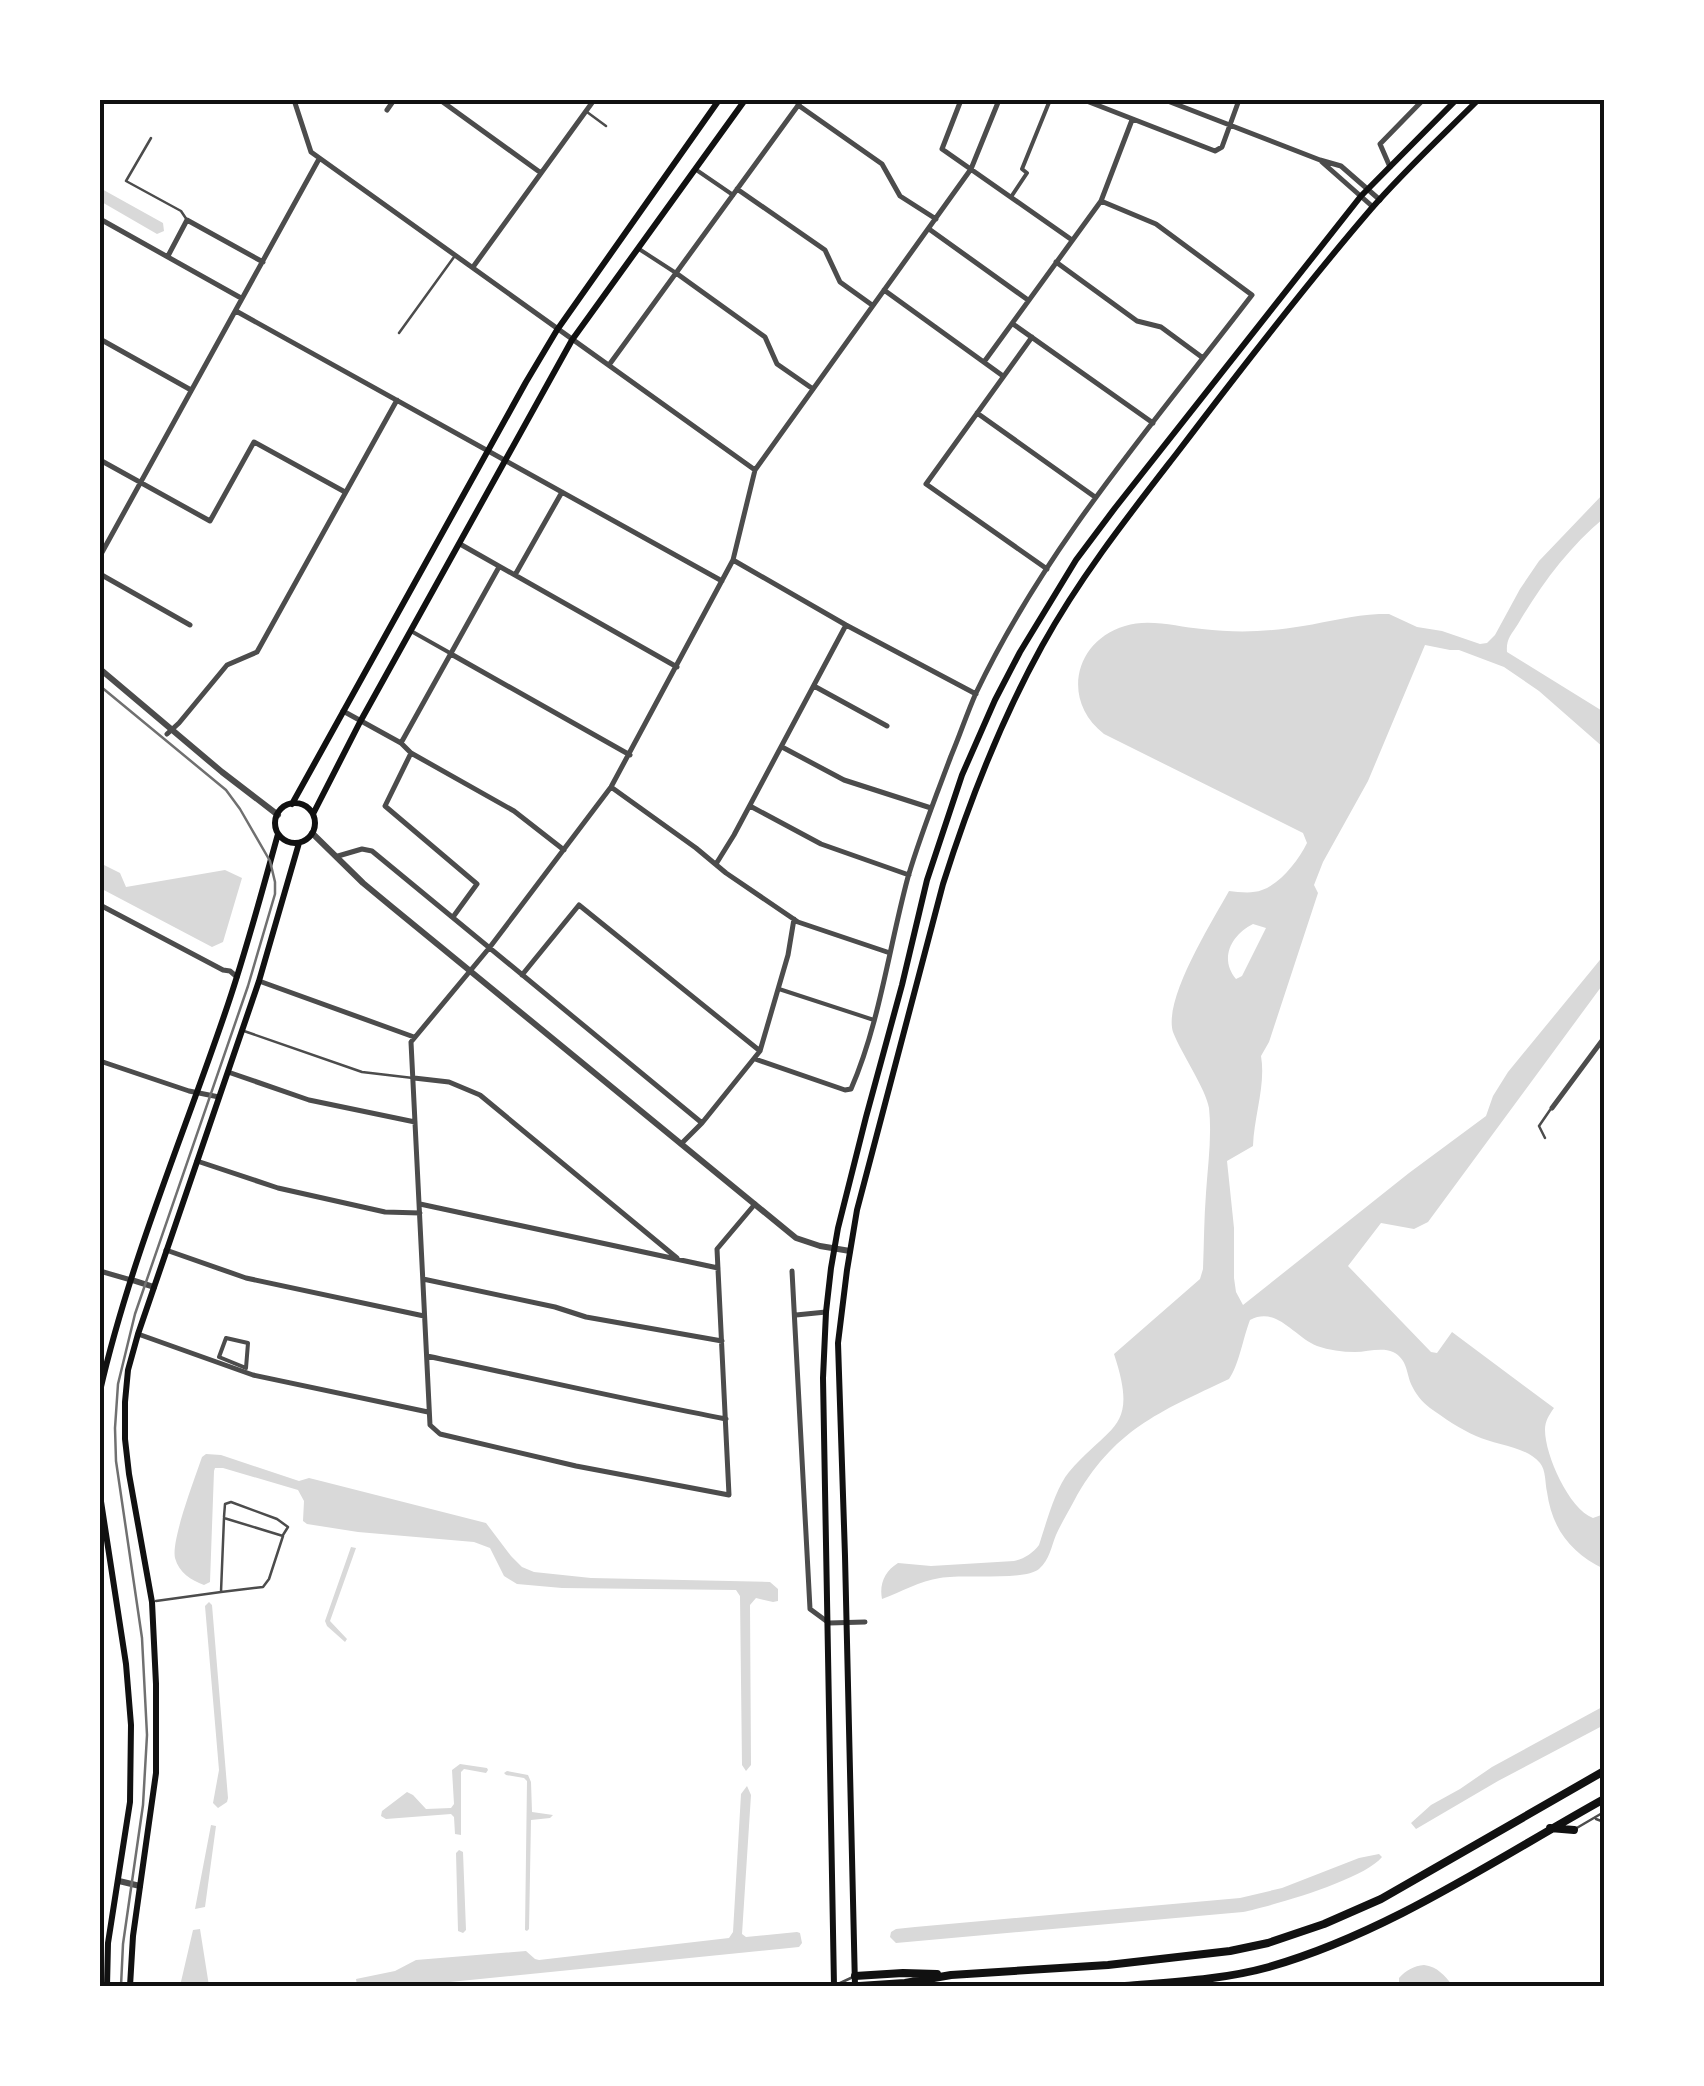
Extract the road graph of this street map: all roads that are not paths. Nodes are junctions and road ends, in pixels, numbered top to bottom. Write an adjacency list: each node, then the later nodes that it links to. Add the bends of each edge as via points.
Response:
1 (294, 100): 23 (street, via 310,152)
2 (394, 100): 17 (street)
3 (440, 100): 28 (street)
4 (594, 100): 18 (street)
5 (719, 100): 54 (main road)
6 (745, 100): 26 (main road)
7 (961, 100): 27 (street, via 942,149)
8 (998, 100): 27 (street)
9 (1050, 100): 32 (street, via 1022,169 1027,174)
10 (1084, 100): 19 (street)
11 (1164, 100): 21 (street)
12 (1240, 100): 21 (street)
13 (1423, 100): 25 (street, via 1380,144)
14 (1456, 100): 25 (main road)
15 (1478, 100): 34 (main road)
16 (797, 102): 30 (street); 37 (street, via 882,164 900,196)
17 (388, 110)
18 (586, 111): 20 (lane); 28 (street)
19 (1132, 120): 21 (street, via 1215,151); 33 (street)
20 (606, 126)
21 (1230, 126): 24 (street)
22 (151, 138): 38 (lane, via 126,181)
23 (319, 159): 43 (street); 44 (street)
24 (1320, 160): 29 (street, via 1341,166); 31 (street)
25 (1390, 167): 29 (main road)
26 (696, 169): 30 (street); 41 (main road)
27 (972, 169): 32 (street); 37 (street)
28 (541, 173): 46 (street)
29 (1369, 188): 31 (main road); 34 (street)
30 (735, 192): 47 (street); 51 (street, via 825,250 840,282)
31 (1361, 196): 35 (street); 143 (main road, via 1076,560 995,700 928,880)
32 (1011, 197): 40 (street)
33 (1101, 200): 40 (street); 59 (street, via 1156,224 1252,295)
34 (1380, 200): 35 (main road)
35 (1373, 206): 145 (main road, via 1089,569 1010,707 943,884)
36 (100, 219): 42 (street)
37 (936, 219): 39 (street)
38 (187, 220): 42 (street); 44 (street)
39 (929, 229): 48 (street); 50 (street)
40 (1072, 240): 45 (street)
41 (639, 249): 47 (street); 58 (main road)
42 (168, 256): 49 (street)
43 (455, 256): 46 (street); 55 (lane)
44 (263, 262): 49 (street)
45 (1056, 262): 50 (street); 59 (street)
46 (472, 268): 54 (street)
47 (676, 273): 61 (street); 63 (street, via 765,337 777,364)
48 (884, 290): 51 (street); 60 (street)
49 (242, 298): 52 (street)
50 (1029, 301): 53 (street)
51 (873, 305): 63 (street)
52 (236, 311): 64 (street); 65 (street)
53 (1013, 324): 56 (street); 60 (street)
54 (557, 330): 58 (street); 68 (main road)
55 (398, 333)
56 (1032, 336): 62 (street); 67 (street)
57 (100, 339): 64 (street)
58 (572, 340): 61 (street); 70 (main road)
59 (1203, 358): 67 (street)
60 (984, 362): 62 (street)
61 (608, 366): 71 (street)
62 (1003, 376): 66 (street)
63 (813, 389): 71 (street)
64 (191, 390): 72 (street)
65 (397, 400): 68 (street); 73 (street)
66 (976, 414): 75 (street); 80 (street, via 926,484)
67 (1153, 424): 75 (street)
68 (488, 451): 70 (street); 92 (main road)
69 (100, 460): 72 (street)
70 (506, 461): 74 (street); 76 (main road)
71 (755, 470): 78 (street)
72 (141, 483): 73 (street, via 210,521 254,442); 77 (street)
73 (345, 492): 95 (street, via 257,652 228,665)
74 (562, 492): 82 (street); 83 (street)
75 (1095, 496): 80 (street)
76 (460, 544): 79 (street); 86 (main road)
77 (100, 556)
78 (734, 560): 83 (street); 85 (street)
79 (499, 567): 82 (street); 87 (street)
80 (1047, 569): 91 (street)
81 (100, 574): 84 (street)
82 (516, 575): 88 (street)
83 (722, 581): 88 (street)
84 (190, 625)
85 (846, 625): 90 (street); 91 (street)
86 (410, 632): 87 (street); 93 (main road)
87 (451, 654): 96 (street); 99 (street)
88 (677, 667): 99 (street)
89 (100, 669): 95 (street)
90 (814, 686): 94 (street); 97 (street)
91 (976, 694): 103 (street)
92 (342, 711): 93 (street); 101 (main road)
93 (360, 722): 96 (street); 104 (main road)
94 (887, 726)
95 (169, 732): 105 (street)
96 (401, 743): 98 (street)
97 (782, 747): 102 (street); 103 (street, via 844,780)
98 (411, 753): 109 (street, via 514,811); 114 (street, via 385,806 477,884)
99 (630, 755): 100 (street)
100 (611, 788): 109 (street); 111 (street)
101 (292, 804): 104 (main road); 105 (main road)
102 (750, 806): 111 (street); 112 (street, via 821,844)
103 (931, 808): 112 (street)
104 (312, 814): 107 (main road)
105 (278, 815): 106 (main road)
106 (278, 834): 108 (main road); 119 (main road)
107 (312, 834): 108 (main road); 110 (street)
108 (299, 843): 121 (main road)
109 (564, 850): 116 (street)
110 (338, 856): 114 (street, via 372,851); 118 (street)
111 (716, 864): 115 (street)
112 (909, 875): 117 (street)
113 (100, 906): 119 (street)
114 (452, 917): 116 (street)
115 (794, 919): 117 (street); 122 (street)
116 (490, 947): 118 (street); 120 (street)
117 (890, 953): 123 (street)
118 (469, 971): 125 (street); 138 (street)
119 (234, 974): 132 (main road)
120 (522, 976): 127 (street, via 579,906); 136 (street)
121 (263, 983): 124 (main road); 125 (street)
122 (779, 989): 123 (street); 127 (street)
123 (874, 1020): 128 (street, via 851,1089)
124 (242, 1030): 130 (main road); 131 (lane, via 362,1072)
125 (414, 1037): 131 (street)
126 (1604, 1038): 134 (street)
127 (760, 1051): 128 (street)
128 (756, 1059): 136 (street)
129 (100, 1060): 132 (street)
130 (228, 1072): 133 (main road); 135 (street, via 309,1100)
131 (414, 1078): 135 (street); 146 (street, via 480,1095)
132 (197, 1091): 133 (street); 151 (main road)
133 (220, 1098): 139 (main road)
134 (1552, 1108): 137 (lane, via 1539,1126)
135 (415, 1122): 140 (street)
136 (702, 1123): 138 (street)
137 (1545, 1138)
138 (681, 1144): 141 (street)
139 (197, 1161): 142 (street, via 278,1188 385,1212); 144 (main road)
140 (420, 1204): 142 (street); 146 (street)
141 (754, 1204): 143 (street, via 796,1238); 147 (street, via 718,1249)
142 (420, 1213): 150 (street)
143 (834, 1249): 145 (street); 153 (main road)
144 (166, 1250): 152 (main road); 155 (street, via 246,1278)
145 (850, 1251): 168 (main road, via 838,1343)
146 (677, 1258): 147 (street)
147 (718, 1268): 158 (street)
148 (100, 1271): 151 (street)
149 (792, 1271): 154 (street)
150 (424, 1279): 155 (street); 158 (street, via 586,1318)
151 (132, 1280): 152 (street); 160 (main road)
152 (154, 1287): 156 (main road)
153 (826, 1312): 154 (street); 170 (main road)
154 (796, 1314): 170 (street, via 810,1609)
155 (425, 1316): 159 (street)
156 (138, 1334): 161 (street, via 253,1375); 167 (main road, via 127,1382 126,1439)
157 (226, 1338): 157 (street, via 219,1357 246,1368 248,1343)
158 (722, 1340): 162 (street)
159 (427, 1356): 161 (street); 162 (street)
160 (100, 1391)
161 (430, 1412): 162 (street, via 430,1425 440,1434 729,1496)
162 (726, 1419)
163 (100, 1495): 178 (main road, via 131,1725 130,1802)
164 (224, 1518): 165 (lane); 165 (lane, via 230,1502 277,1519 288,1527); 166 (lane)
165 (282, 1536): 166 (lane, via 263,1588)
166 (221, 1592): 167 (lane)
167 (152, 1602): 179 (main road, via 156,1773)
168 (846, 1622): 169 (street); 170 (street); 180 (main road)
169 (864, 1622)
170 (829, 1623): 183 (main road)
171 (1604, 1771): 180 (highway, via 1381,1899 1297,1934 1230,1951 1095,1966 903,1972)
172 (1604, 1799): 176 (highway)
173 (1604, 1812): 174 (lane)
174 (1594, 1819): 175 (lane); 177 (lane)
175 (1604, 1820)
176 (1550, 1828): 177 (highway); 184 (highway, via 1388,1920 1298,1958 1228,1975)
177 (1574, 1830)
178 (118, 1882): 179 (street); 181 (main road)
179 (140, 1886): 182 (main road)
180 (856, 1983): 183 (lane)
181 (107, 1986)
182 (130, 1986)
183 (834, 1986)
184 (1125, 1986)

